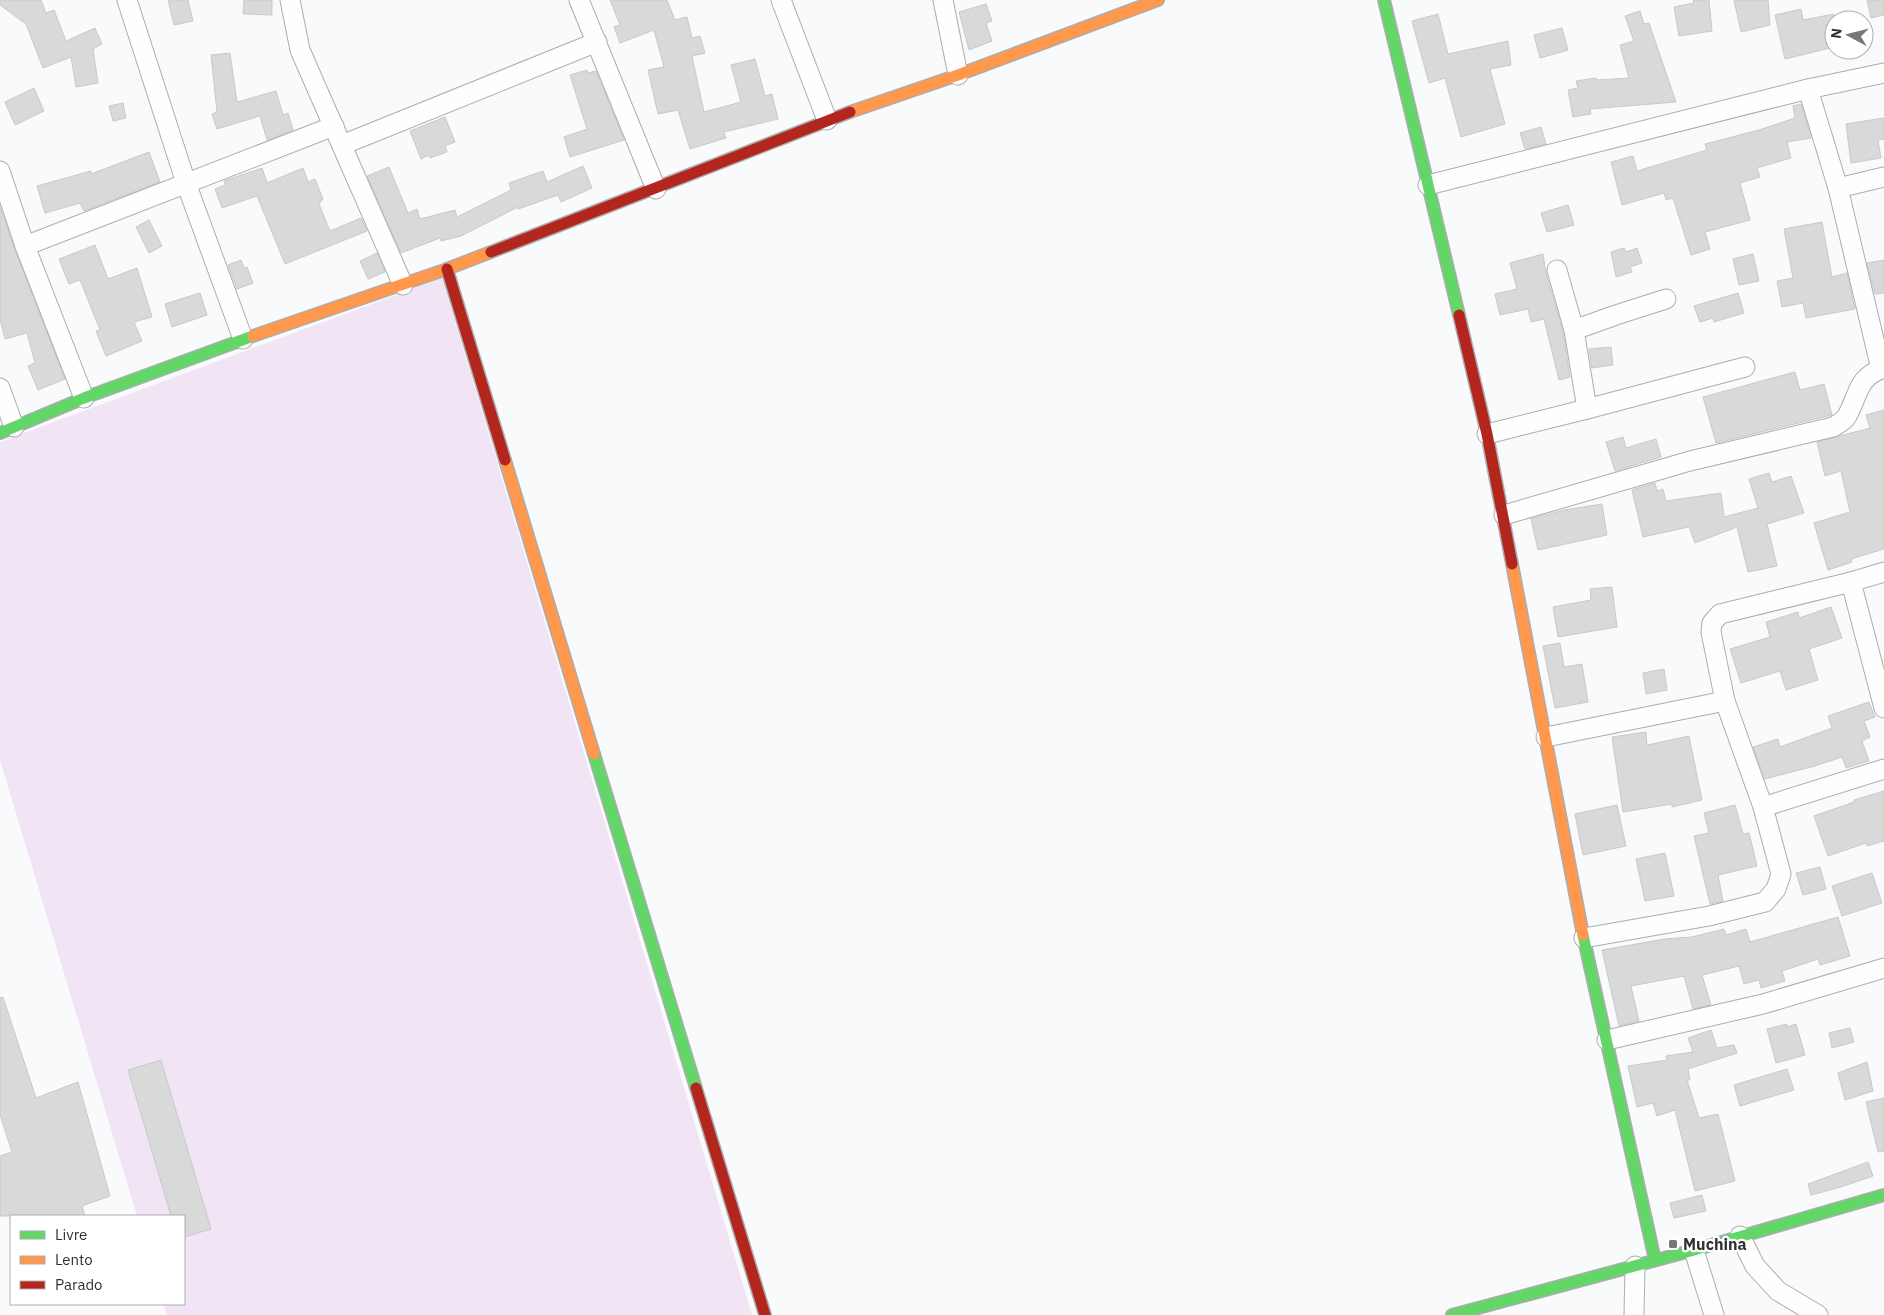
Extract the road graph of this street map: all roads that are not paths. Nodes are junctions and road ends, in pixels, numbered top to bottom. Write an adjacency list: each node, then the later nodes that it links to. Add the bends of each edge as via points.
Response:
1 (127, 0): 17 (street)
2 (290, 0): 13 (street, via 300,50)
3 (580, 0): 8 (street)
4 (781, 0): 12 (street)
5 (943, 0): 10 (street)
6 (1158, 0): 10 (street)
7 (1384, 0): 18 (street)
8 (597, 42): 14 (street); 20 (street)
9 (1884, 73): 11 (street)
10 (958, 74): 12 (street)
11 (1808, 89): 18 (street); 19 (street)
12 (827, 120): 20 (street)
13 (334, 126): 14 (street); 17 (street)
14 (342, 144): 24 (street)
15 (0, 171): 21 (street)
16 (1884, 178): 19 (street)
17 (186, 183): 21 (street); 27 (street)
18 (1428, 185): 34 (street)
19 (1838, 188): 29 (street)
20 (656, 189): 22 (street)
21 (25, 246): 31 (street)
22 (447, 269): 24 (street); 51 (street)
23 (1557, 270): 26 (street)
24 (403, 285): 27 (street)
25 (1666, 299): 26 (street)
26 (1574, 330): 32 (street)
27 (243, 339): 31 (street)
28 (1745, 367): 32 (street)
29 (1883, 369): 35 (street, via 1867,378 1856,393 1848,416 1833,428 1690,461)
30 (0, 388): 33 (street)
31 (84, 398): 33 (street)
32 (1587, 409): 34 (street)
33 (7, 430)
34 (1487, 434): 35 (street)
35 (1504, 515): 40 (street)
36 (1884, 572): 37 (street)
37 (1851, 582): 38 (street, via 1720,614 1712,623 1711,632); 39 (street)
38 (1725, 701): 40 (street); 42 (street)
39 (1884, 708)
40 (1546, 738): 43 (street)
41 (1884, 769): 42 (street)
42 (1763, 807): 43 (street, via 1781,874 1776,890 1765,902 1709,916)
43 (1584, 938): 45 (street)
44 (1884, 968): 45 (street, via 1763,1004)
45 (1607, 1040): 49 (street)
46 (1884, 1195): 47 (street)
47 (1740, 1236): 48 (street); 55 (street, via 1754,1266 1778,1291)
48 (1694, 1250): 49 (street); 54 (street)
49 (1655, 1260): 50 (street)
50 (1634, 1266): 52 (street); 53 (street)
51 (765, 1315)
52 (1452, 1315)
53 (1634, 1315)
54 (1714, 1315)
55 (1818, 1315)

